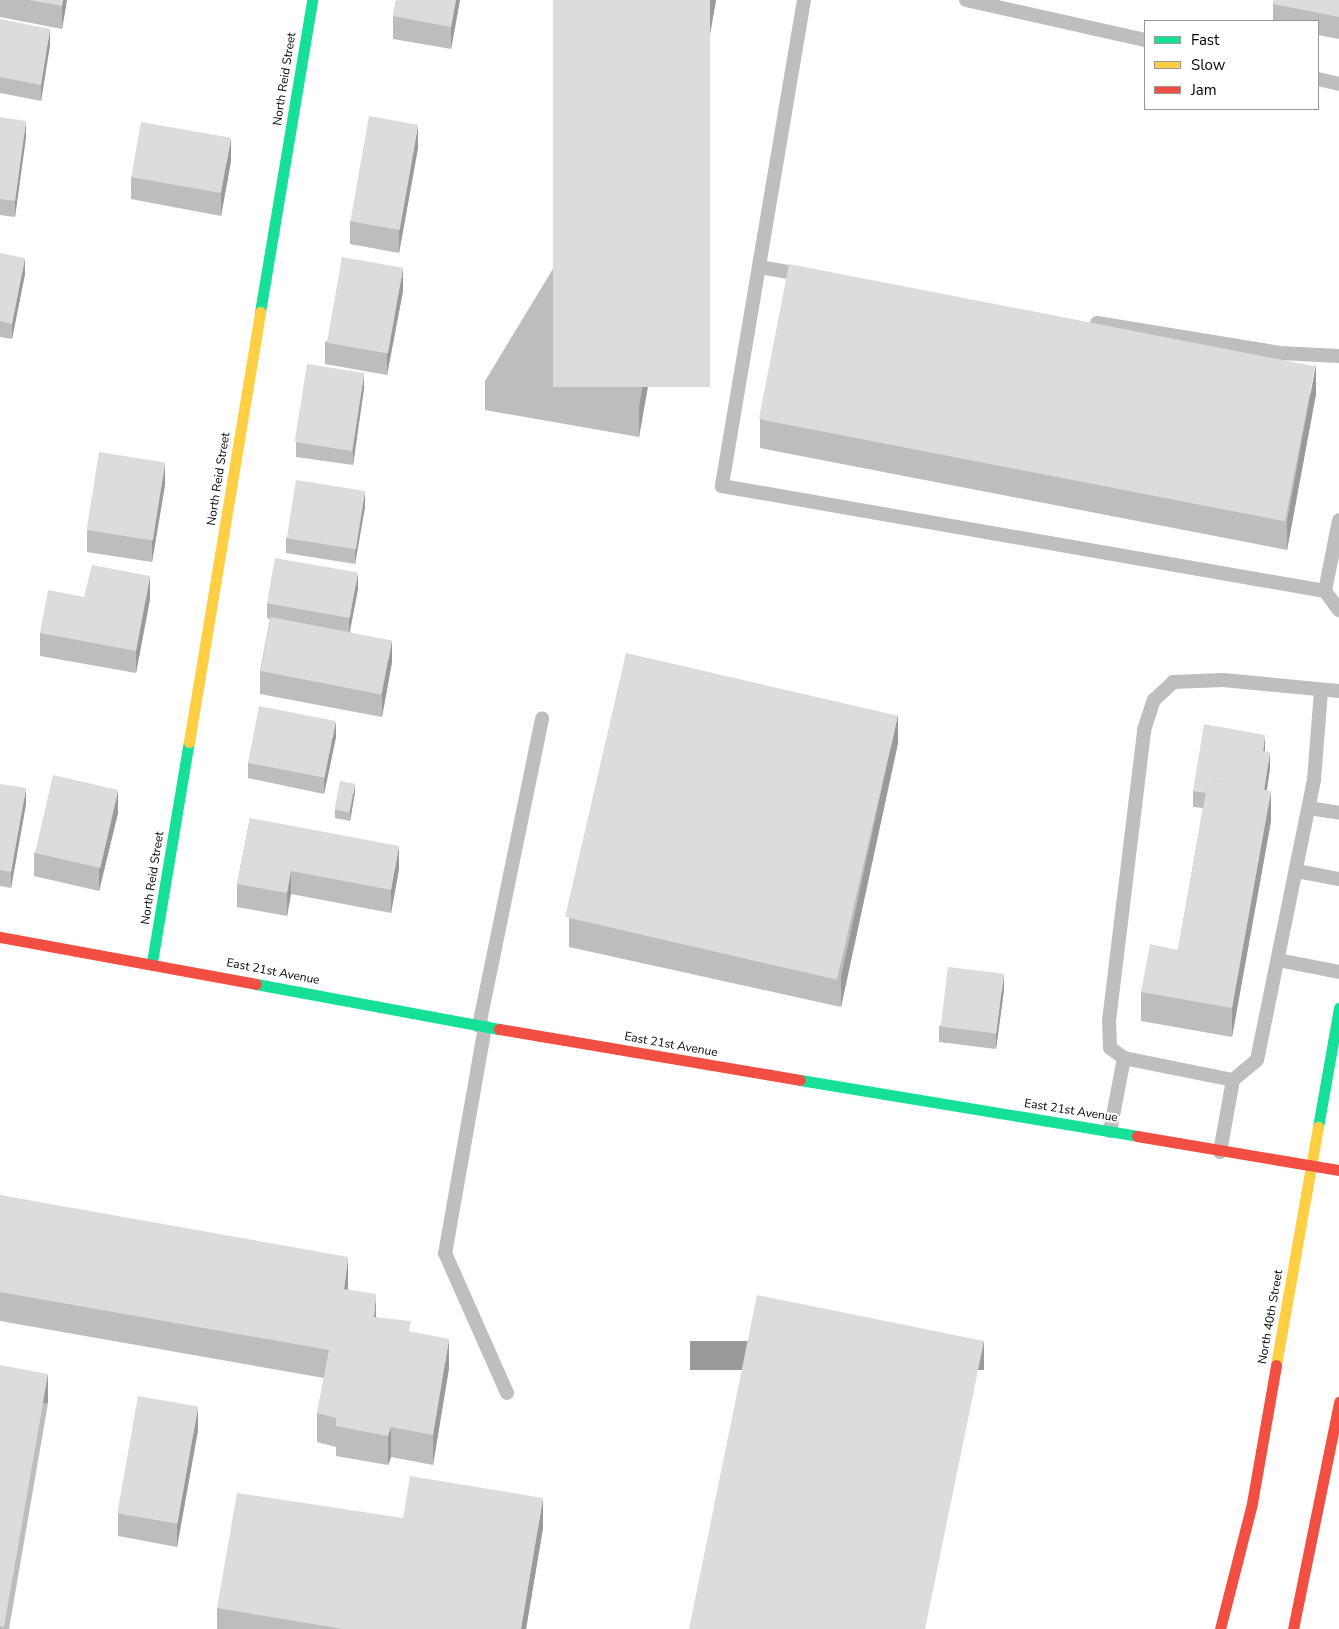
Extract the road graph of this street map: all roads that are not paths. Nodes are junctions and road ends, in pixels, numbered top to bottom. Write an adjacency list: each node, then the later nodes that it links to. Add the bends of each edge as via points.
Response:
1 (312, 0): 23 (street, North Reid Street)
2 (804, 0): 7 (lane)
3 (966, 0): 4 (lane)
4 (1144, 40)
5 (1319, 79): 6 (lane)
6 (1339, 84)
7 (760, 267): 8 (lane); 12 (lane, via 722,486)
8 (819, 277)
9 (1084, 321): 10 (lane, via 1280,353)
10 (1339, 356)
11 (1339, 520): 12 (lane)
12 (1325, 591): 13 (lane)
13 (1339, 610)
14 (1339, 691): 15 (lane)
15 (1321, 692): 17 (lane); 27 (lane, via 1222,680 1173,682 1154,700 1144,730 1109,1021 1110,1048)
16 (542, 718): 26 (lane)
17 (1309, 808): 18 (lane); 19 (lane)
18 (1339, 813)
19 (1297, 871): 20 (lane); 22 (lane)
20 (1339, 879)
21 (0, 937): 23 (street, East 21st Avenue)
22 (1278, 960): 24 (lane); 28 (lane, via 1257,1060)
23 (152, 962): 26 (street, East 21st Avenue)
24 (1339, 972)
25 (1339, 1008): 31 (street, North 40th Street)
26 (482, 1027): 29 (street, East 21st Avenue); 33 (lane, via 445,1253)
27 (1124, 1058): 28 (lane); 29 (lane)
28 (1233, 1080): 30 (lane)
29 (1110, 1131): 30 (street, East 21st Avenue)
30 (1220, 1152): 31 (street, East 21st Avenue)
31 (1312, 1168): 32 (street, East 21st Avenue); 35 (street, North 40th Street, via 1252,1503)
32 (1339, 1170)
33 (507, 1393)
34 (1339, 1402): 36 (street)
35 (1220, 1629)
36 (1293, 1629)

